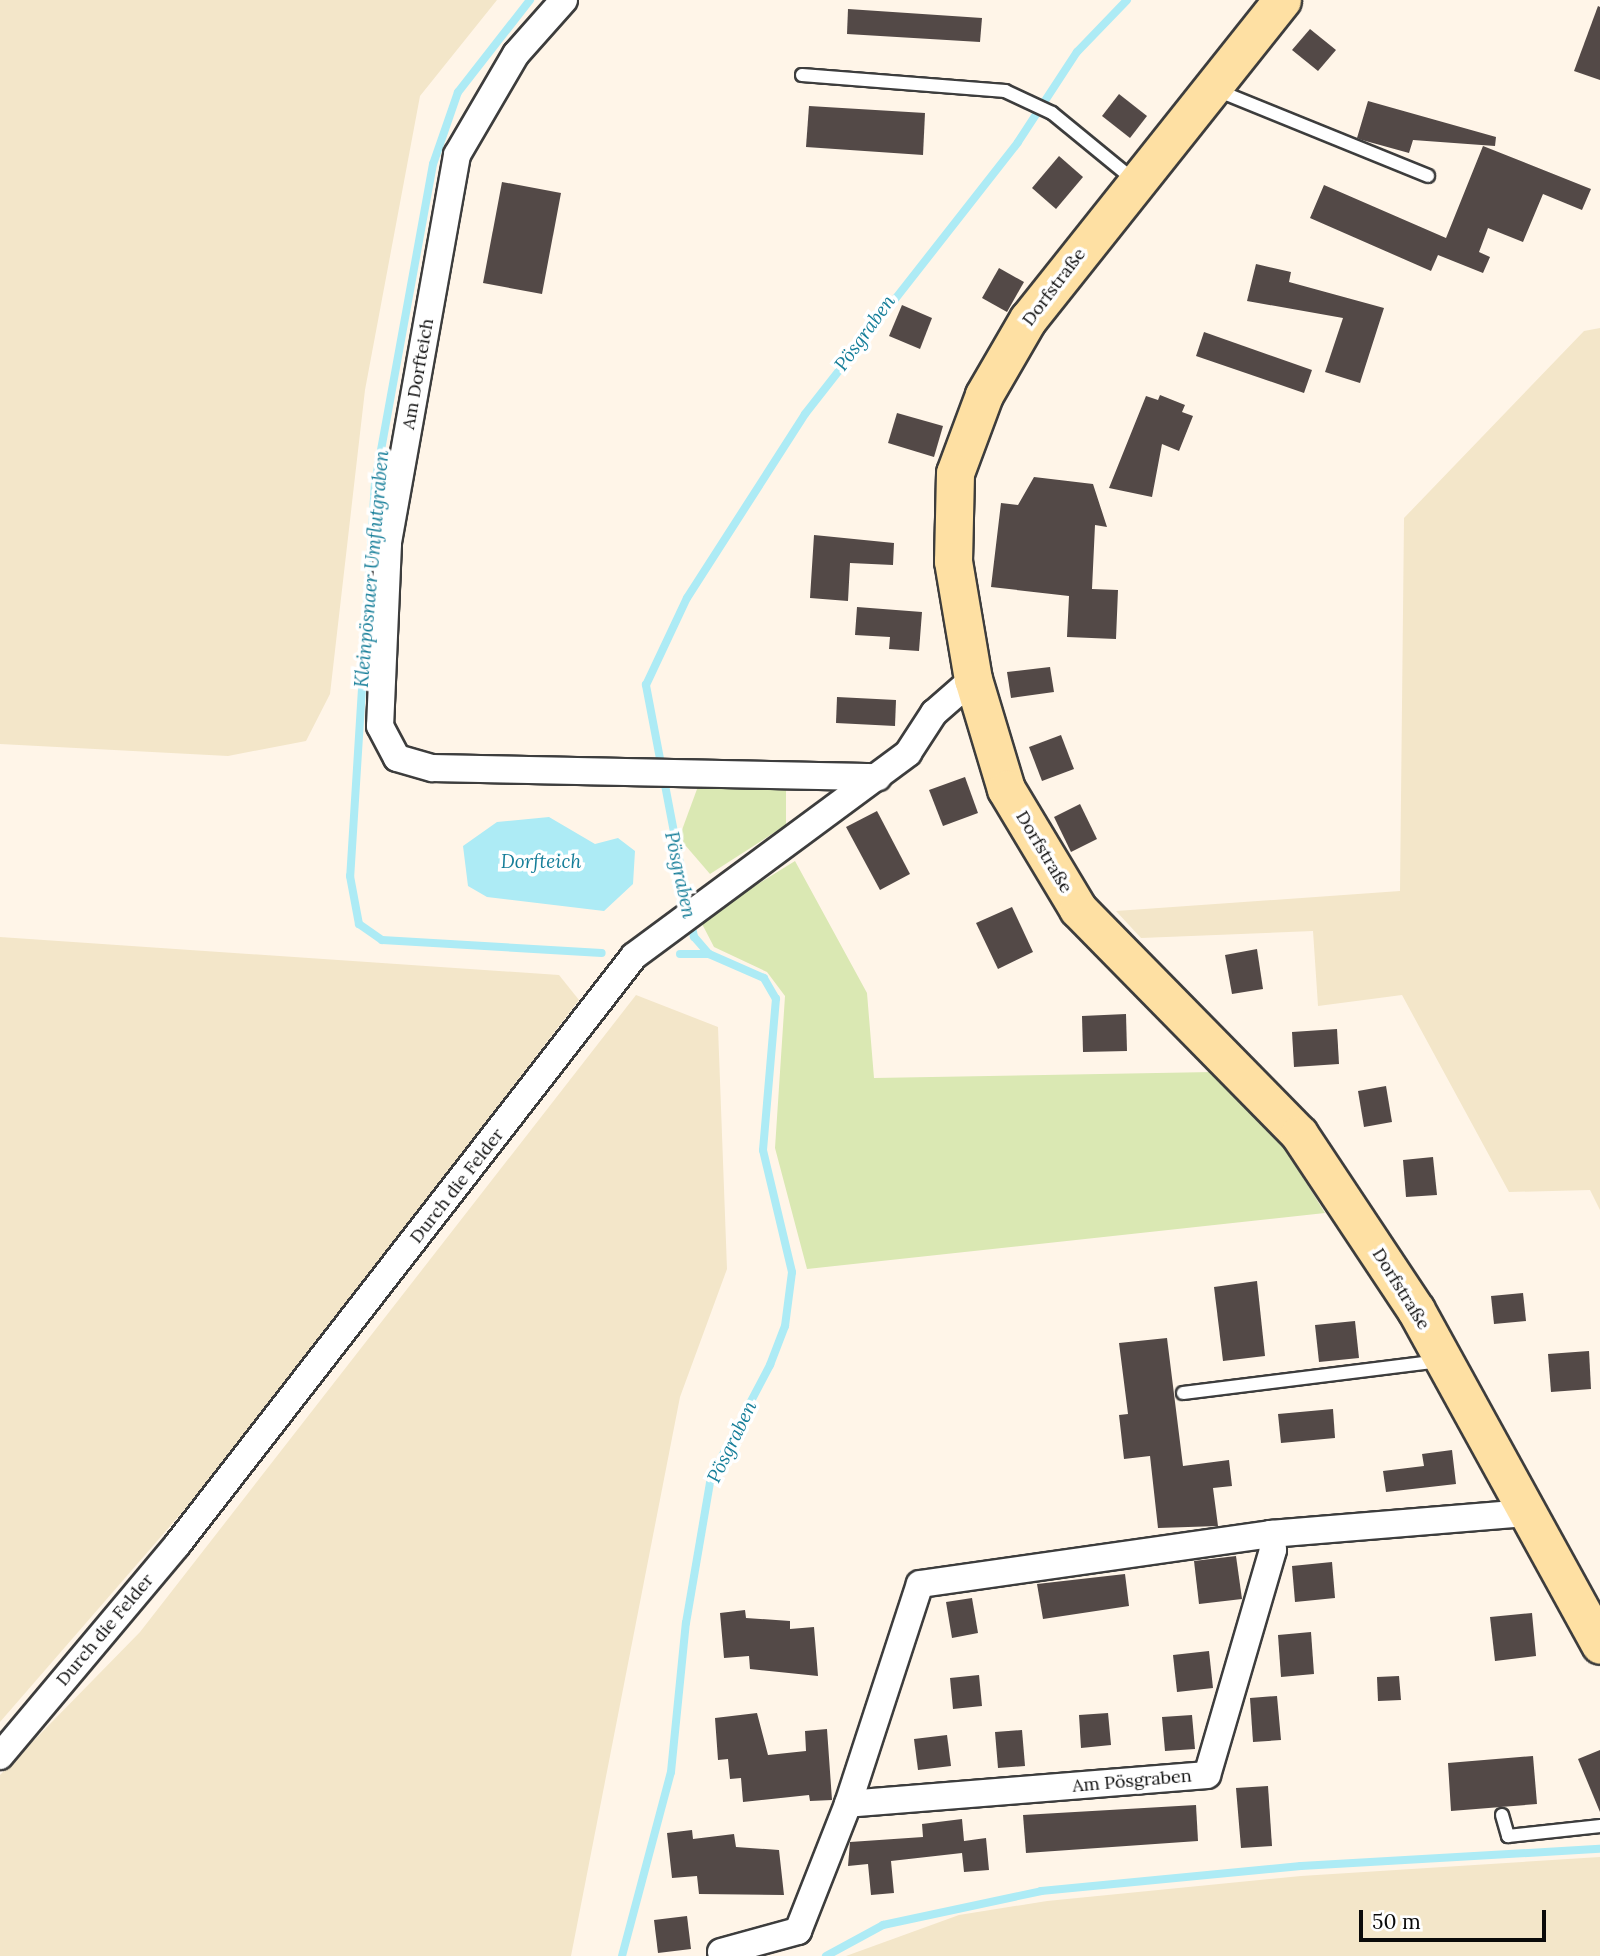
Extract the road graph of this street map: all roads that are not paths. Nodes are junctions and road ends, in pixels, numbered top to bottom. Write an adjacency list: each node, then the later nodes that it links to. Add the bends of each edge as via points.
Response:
1 (564, 0): 8 (street, Am Dorfteich, via 516,54 457,155 388,544 380,726 397,758 433,768 695,769)
2 (1282, 0): 4 (street, Dorfstraße)
3 (802, 75): 6 (lane, via 977,86 1024,99 1052,113)
4 (1211, 87): 5 (lane); 6 (street, Dorfstraße)
5 (1428, 176)
6 (1135, 181): 7 (street, Dorfstraße, via 1028,318 984,395 955,473 953,561)
7 (973, 679): 8 (street, Durch die Felder, via 934,713 908,754); 9 (street, Dorfstraße, via 1006,789 1078,909 1299,1134)
8 (878, 777): 14 (street, Durch die Felder, via 634,956 177,1545)
9 (1443, 1360): 10 (lane); 11 (street, Dorfstraße)
10 (1183, 1393)
11 (1528, 1513): 12 (street); 13 (street, Dorfstraße)
12 (1271, 1534): 15 (street, via 920,1584); 15 (street, Am Pösgraben, via 1273,1550 1207,1775)
13 (1600, 1646)
14 (0, 1756)
15 (848, 1804): 18 (street, via 798,1931)
16 (1502, 1815): 17 (lane, via 1508,1836)
17 (1600, 1826)
18 (721, 1952)

